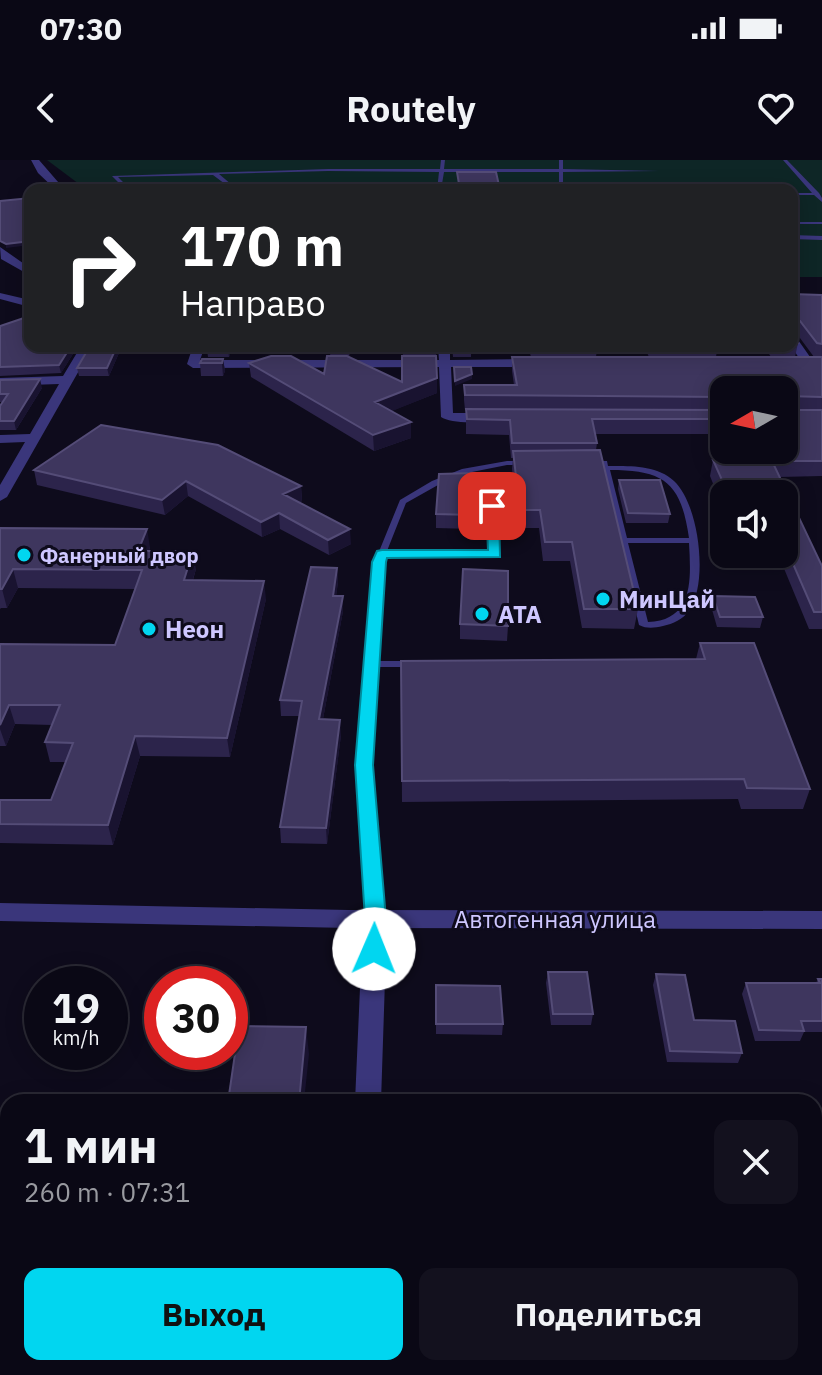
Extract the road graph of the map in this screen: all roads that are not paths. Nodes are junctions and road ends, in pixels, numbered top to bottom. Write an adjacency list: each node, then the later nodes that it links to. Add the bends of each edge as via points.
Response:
1 (35, 160): 9 (street)
2 (443, 160): 5 (lane)
3 (561, 160): 6 (lane)
4 (785, 160): 15 (lane)
5 (440, 170): 6 (lane); 8 (lane); 12 (lane)
6 (560, 170): 7 (lane); 13 (lane)
7 (657, 171)
8 (213, 173): 10 (lane, via 114,176); 11 (lane)
9 (55, 184)
10 (123, 184)
11 (228, 184)
12 (439, 184)
13 (561, 184)
14 (798, 194): 15 (lane)
15 (819, 194): 16 (lane)
16 (822, 201)
17 (798, 223): 18 (lane)
18 (822, 223)
19 (798, 237): 20 (lane)
20 (822, 238)
21 (1, 255): 22 (street)
22 (24, 268)
23 (798, 345): 30 (street)
24 (83, 352): 31 (street)
25 (197, 352): 27 (street, via 193,364)
26 (444, 352): 27 (street)
27 (445, 363): 28 (street); 33 (street, via 447,417)
28 (550, 363)
29 (794, 364): 30 (street)
30 (816, 364)
31 (67, 380): 32 (street); 34 (street)
32 (0, 382)
33 (509, 417)
34 (34, 438): 35 (street); 40 (street)
35 (0, 439)
36 (535, 463): 39 (lane, via 483,466)
37 (577, 463): 38 (lane, via 604,463)
38 (606, 468): 41 (lane); 42 (lane, via 637,468 671,482 679,490)
39 (440, 481): 43 (lane, via 403,502); 43 (lane, via 491,482 495,554)
40 (0, 497)
41 (623, 540): 42 (lane); 42 (lane, via 644,625 656,626 686,609)
42 (694, 541)
43 (382, 554): 44 (lane)
44 (370, 664): 45 (lane); 47 (lane, via 364,765)
45 (430, 664)
46 (0, 912): 47 (street, Автогенная улица)
47 (375, 919): 48 (street, Автогенная улица); 49 (street)
48 (822, 920)
49 (368, 1094)

